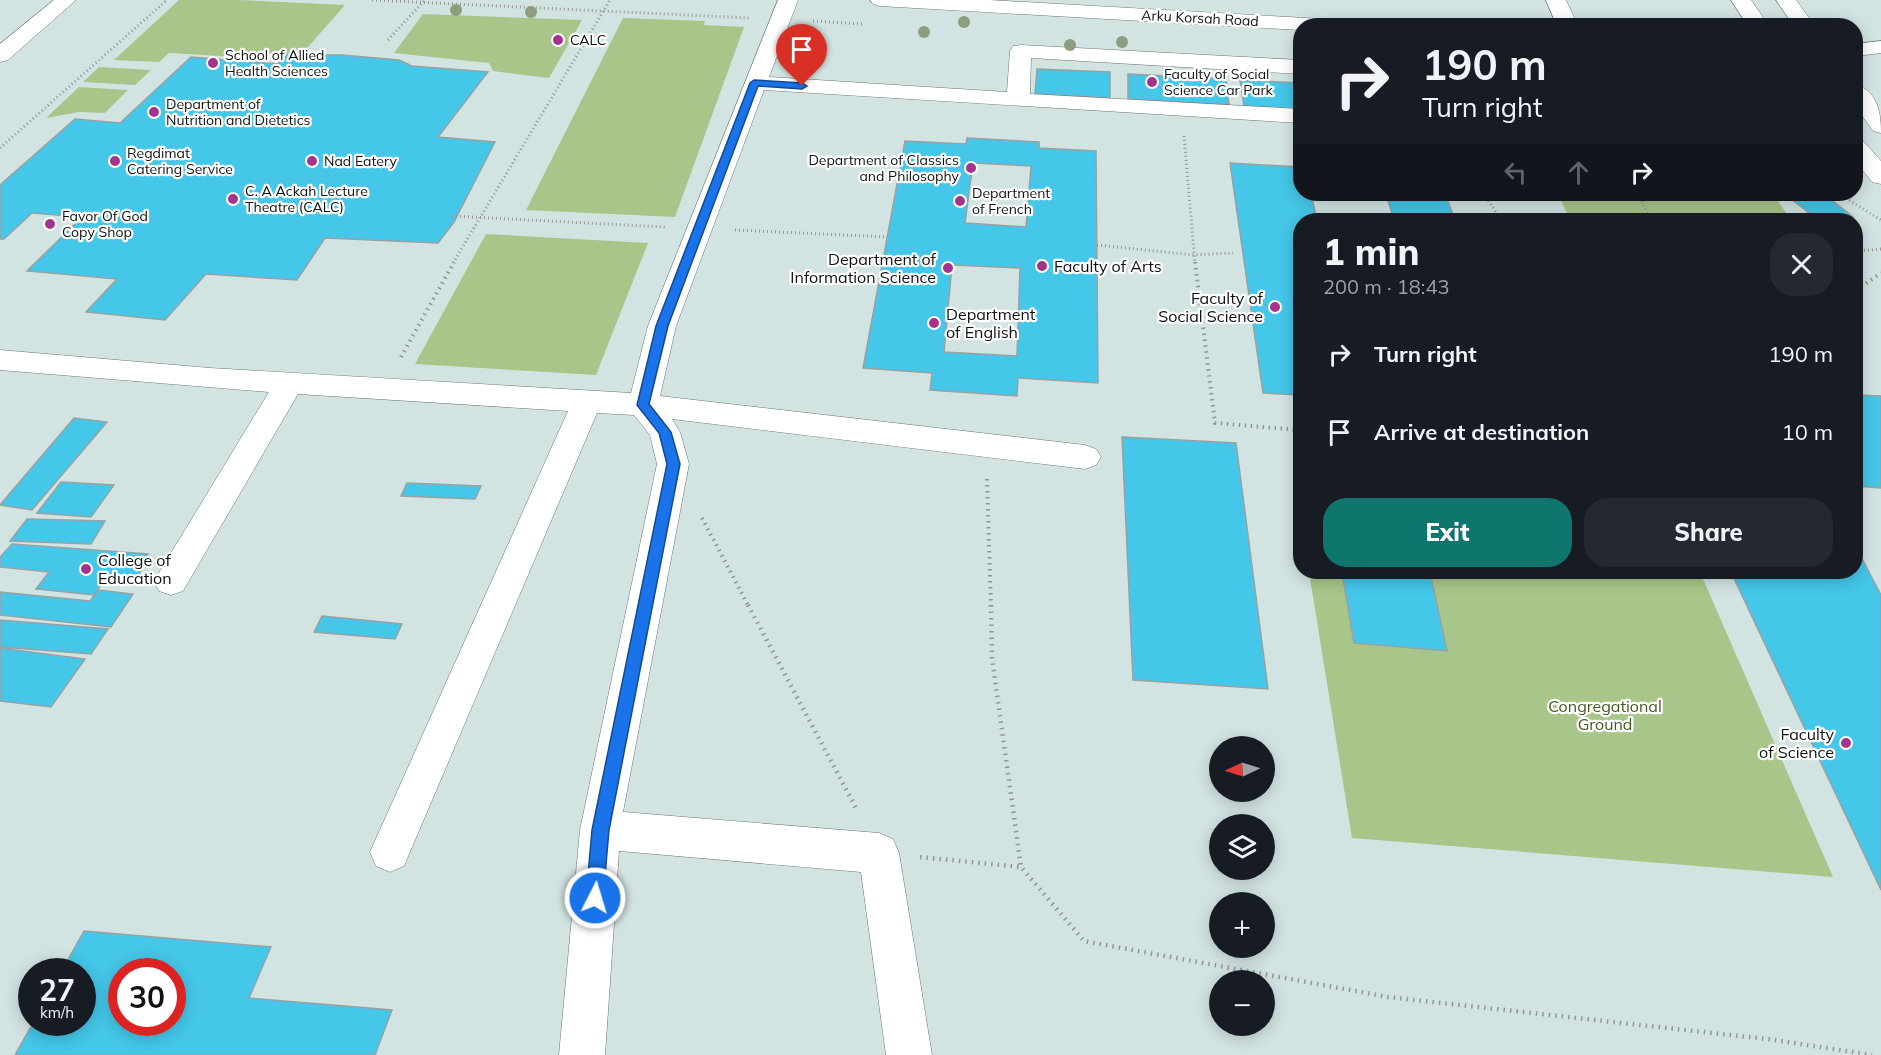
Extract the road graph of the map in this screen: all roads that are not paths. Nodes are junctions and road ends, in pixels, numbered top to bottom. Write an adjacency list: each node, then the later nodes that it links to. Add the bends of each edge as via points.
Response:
1 (66, 0): 14 (street)
2 (880, 0): 6 (street, Arku Korsah Road)
3 (1556, 0): 8 (street)
4 (1741, 0): 9 (street)
5 (1786, 0): 10 (street)
6 (1053, 5): 11 (street, Arku Korsah Road)
7 (784, 9): 16 (street)
8 (1564, 18)
9 (1753, 18)
10 (1799, 18)
11 (1293, 23)
12 (1881, 47): 13 (street)
13 (1863, 49)
14 (0, 55)
15 (1293, 67): 17 (street, via 1022,51)
16 (754, 83): 17 (street); 26 (street, via 662,326)
17 (1018, 100): 19 (street)
18 (1863, 102): 20 (street)
19 (1293, 116)
20 (1881, 126)
21 (1863, 155): 22 (street)
22 (1881, 177)
23 (0, 360): 24 (street)
24 (290, 383): 25 (street); 28 (street)
25 (587, 402): 26 (street); 30 (street)
26 (643, 405): 27 (street); 29 (street, via 664,432 673,464)
27 (1085, 457)
28 (171, 581)
29 (600, 830): 31 (street); 32 (street, via 879,853)
30 (390, 852)
31 (582, 1055)
32 (909, 1055)

